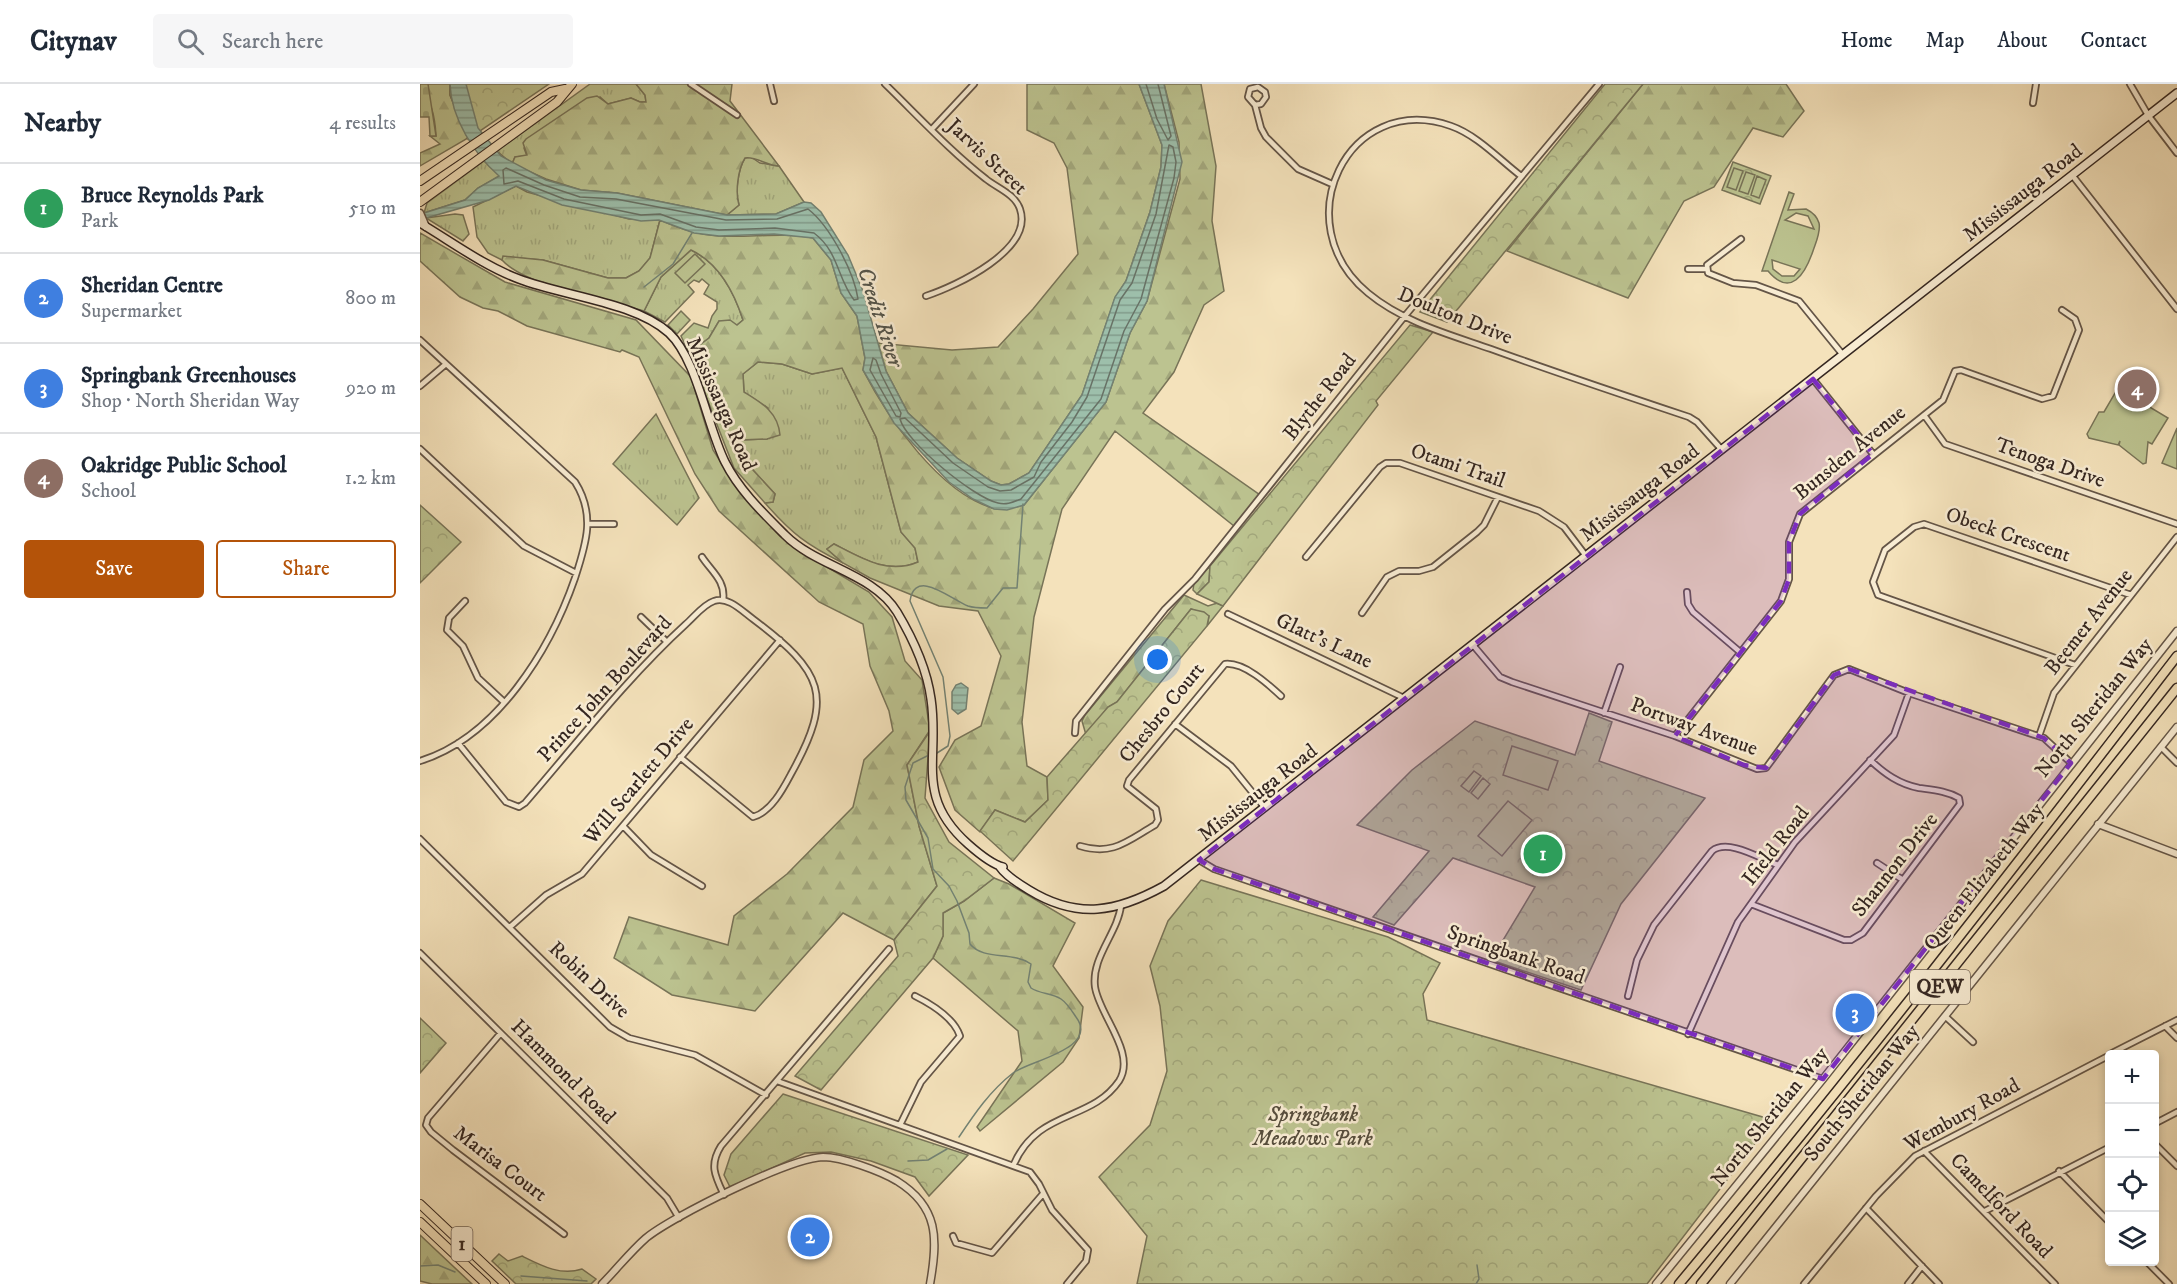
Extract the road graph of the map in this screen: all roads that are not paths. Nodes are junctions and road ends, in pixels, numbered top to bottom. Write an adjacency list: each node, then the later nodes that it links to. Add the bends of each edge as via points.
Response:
1 (691, 84): 15 (street)
2 (770, 84): 11 (street)
3 (885, 84): 16 (street, Jarvis Street)
4 (974, 84): 16 (street)
5 (1599, 84): 18 (street, Blythe Road)
6 (2036, 84): 12 (street)
7 (2130, 84): 14 (street)
8 (569, 86): 20 (main road, via 551,92); 22 (main road, via 557,102)
9 (1260, 86): 13 (street, via 1266,97); 13 (street, via 1248,94)
10 (2177, 93): 14 (main road, Mississauga Road)
11 (774, 101)
12 (2033, 103)
13 (1255, 105): 21 (street, via 1266,137 1298,169)
14 (2148, 115): 17 (street); 19 (main road, Mississauga Road)
15 (737, 116)
16 (932, 129): 28 (street, Jarvis Street, via 987,180 1010,195 1021,210 1021,219 1006,252 994,262 951,288)
17 (2177, 153)
18 (1521, 176): 21 (street, Doulton Drive, via 1462,131 1435,123 1402,122 1371,134 1356,146 1346,156); 31 (street, Blythe Road)
19 (2072, 176): 29 (street); 33 (main road, Mississauga Road)
20 (420, 181)
21 (1332, 184): 31 (street, Doulton Drive, via 1327,216 1335,250 1358,284)
22 (420, 202)
23 (420, 213): 24 (street)
24 (423, 225): 95 (main road, Mississauga Road, via 515,278 639,314 668,332 683,352 716,442 736,481 794,543 879,592 896,610 927,679 933,713 933,787 938,806 954,831 1000,867 1059,899)
25 (1741, 239): 27 (street)
26 (1688, 269): 27 (street)
27 (1706, 269): 33 (street, via 1733,283 1756,285 1799,301)
28 (926, 296)
29 (2177, 309)
30 (2062, 310): 37 (street, Bunsden Avenue, via 2075,319 2079,330 2053,396 2042,399 1961,370 1955,371 1943,400)
31 (1404, 318): 39 (street, Doulton Drive, via 1689,417); 73 (street, Blythe Road, via 1076,721)
32 (420, 340): 34 (street)
33 (1843, 355): 35 (main road, Mississauga Road)
34 (446, 364): 36 (street); 42 (street, via 575,482 583,495)
35 (1813, 379): 39 (main road, Mississauga Road); 40 (street)
36 (420, 386)
37 (1924, 415): 40 (street, Bunsden Avenue); 44 (street, Tenoga Drive, via 1945,444)
38 (420, 449): 49 (street, via 524,546)
39 (1722, 450): 47 (main road, Mississauga Road)
40 (1873, 454): 61 (street, Bunsden Avenue, via 1800,514 1790,542 1789,579 1781,601)
41 (1498, 497): 46 (street, Otami Trail, via 1400,463 1386,463); 47 (street, Otami Trail, via 1552,518); 54 (street, via 1477,531 1433,567 1399,571 1388,577)
42 (590, 524): 43 (street); 49 (street)
43 (614, 524)
44 (2177, 524)
45 (2177, 537): 51 (street, Beemer Avenue)
46 (1306, 556)
47 (1586, 556): 60 (main road, Mississauga Road)
48 (702, 557): 52 (street, via 722,583)
49 (576, 573): 69 (street, via 542,652)
50 (1687, 592): 61 (street, via 1693,612)
51 (2131, 596): 63 (street, Beemer Avenue); 63 (street, Obeck Crescent, via 1924,524 1914,527 1885,550 1873,582 1878,595)
52 (723, 600): 58 (street); 59 (street, Prince John Boulevard, via 712,601)
53 (465, 601): 69 (street, via 448,618 447,630 462,646 478,678)
54 (1362, 612)
55 (1228, 614): 68 (street, Glatt's Lane)
56 (641, 617): 59 (street)
57 (2177, 631): 81 (street, North Sheridan Way)
58 (780, 640): 78 (street, Will Scarlett Drive); 78 (street, via 804,664 815,689 816,716 809,740 782,790 762,813 753,817)
59 (667, 642): 76 (street, Prince John Boulevard, via 519,807 507,802)
60 (1473, 645): 68 (main road, Mississauga Road); 70 (street, Portway Avenue, via 1500,677)
61 (1740, 652): 74 (street, Bunsden Avenue)
62 (2177, 656): 140 (highway, Queen Elizabeth Way / QEW, via 1967,929)
63 (2075, 665): 75 (street, Beemer Avenue, via 2054,693)
64 (1620, 667): 70 (street)
65 (2177, 688): 141 (highway, Queen Elizabeth Way / QEW)
66 (1909, 693): 74 (street, Portway Avenue, via 1849,669 1840,671 1766,768 1744,765); 75 (street, Portway Avenue); 79 (street, Ifield Road, via 1894,735)
67 (1281, 696): 71 (street, Chesbro Court, via 1263,680 1233,664 1225,664)
68 (1404, 699): 83 (main road, Mississauga Road)
69 (504, 702): 76 (street)
70 (1604, 713): 74 (street, Portway Avenue)
71 (1175, 724): 83 (street, via 1232,766); 87 (street, Chesbro Court, via 1127,786 1156,809 1155,825 1118,847 1097,852)
72 (2177, 727): 77 (street, South Sheridan Way)
73 (1075, 733)
74 (1675, 736)
75 (2039, 736): 81 (street, Portway Avenue)
76 (458, 743): 80 (street)
77 (2161, 747): 82 (street); 84 (street, South Sheridan Way)
78 (681, 757): 85 (street, Will Scarlett Drive)
79 (1870, 760): 91 (street, Ifield Road); 92 (street, Shannon Drive, via 1903,784 1959,798 1958,810)
80 (420, 761)
81 (2071, 763): 110 (street, North Sheridan Way)
82 (2177, 763)
83 (1265, 808): 89 (main road, Mississauga Road)
84 (2098, 824): 88 (street); 101 (street, South Sheridan Way)
85 (624, 826): 93 (street, via 651,855); 96 (street, Will Scarlett Drive, via 582,874 546,895)
86 (420, 839): 96 (street, Robin Drive)
87 (1080, 846)
88 (2177, 854)
89 (1199, 860): 95 (main road, Mississauga Road, via 1164,886); 105 (street, Springbank Road, via 1214,869)
90 (1877, 863): 92 (street)
91 (1778, 865): 94 (street, Ifield Road); 100 (street, via 1728,846 1712,850 1654,925 1637,960)
92 (1903, 880): 94 (street, Shannon Drive, via 1863,933 1851,940)
93 (702, 886)
94 (1751, 904): 105 (street, Ifield Road, via 1738,922)
95 (1119, 905): 119 (street, via 1120,918 1100,959 1095,988 1124,1059 1123,1072 1111,1091 1034,1134)
96 (510, 927): 112 (street, Robin Drive, via 610,1027 629,1038 695,1056)
97 (889, 949): 111 (street)
98 (420, 953): 104 (street, Hammond Road)
99 (915, 996): 115 (street, via 955,1025 960,1036 921,1082)
100 (1628, 996)
101 (1945, 1016): 107 (street); 142 (street, South Sheridan Way)
102 (2177, 1020): 103 (street, Wembury Road)
103 (2165, 1026): 106 (street); 108 (street, Wembury Road)
104 (500, 1034): 127 (street, Hammond Road, via 667,1198); 130 (street, Marisa Court, via 426,1125)
105 (1689, 1034): 110 (street, Springbank Road)
106 (2177, 1038)
107 (1973, 1042)
108 (2119, 1050)
109 (2105, 1058): 118 (street, Wembury Road)
110 (1823, 1079): 139 (street, North Sheridan Way)
111 (777, 1081): 112 (street); 115 (street)
112 (766, 1095): 123 (street, via 715,1155 713,1168)
113 (2177, 1113): 114 (street)
114 (2159, 1122)
115 (900, 1125): 119 (street)
116 (2159, 1148): 120 (street)
117 (2105, 1149): 121 (street)
118 (1924, 1151): 125 (street, Wembury Road); 126 (street, Camelford Road)
119 (1014, 1164): 122 (street, via 1035,1178)
120 (2177, 1166)
121 (2059, 1172): 126 (street); 128 (street)
122 (1042, 1195): 131 (street, via 992,1253 956,1243); 138 (street, via 1088,1250 1086,1261)
123 (724, 1196): 127 (street); 137 (street, via 773,1171 825,1157 887,1175 919,1199 930,1215 935,1234)
124 (420, 1204): 135 (main road, 1)
125 (1866, 1208): 132 (street); 143 (street, Wembury Road)
126 (1985, 1211): 146 (street, Camelford Road)
127 (679, 1218): 136 (street, via 648,1237)
128 (2105, 1219)
129 (420, 1222): 134 (main road, 1)
130 (564, 1234)
131 (953, 1236)
132 (1922, 1266): 144 (street); 145 (street)
133 (2151, 1266): 147 (street)
134 (486, 1284)
135 (505, 1284)
136 (602, 1284)
137 (930, 1284)
138 (1067, 1284)
139 (1656, 1284)
140 (1679, 1284)
141 (1701, 1284)
142 (1730, 1284)
143 (1804, 1284)
144 (1908, 1284)
145 (1940, 1284)
146 (2055, 1284)
147 (2169, 1284)

